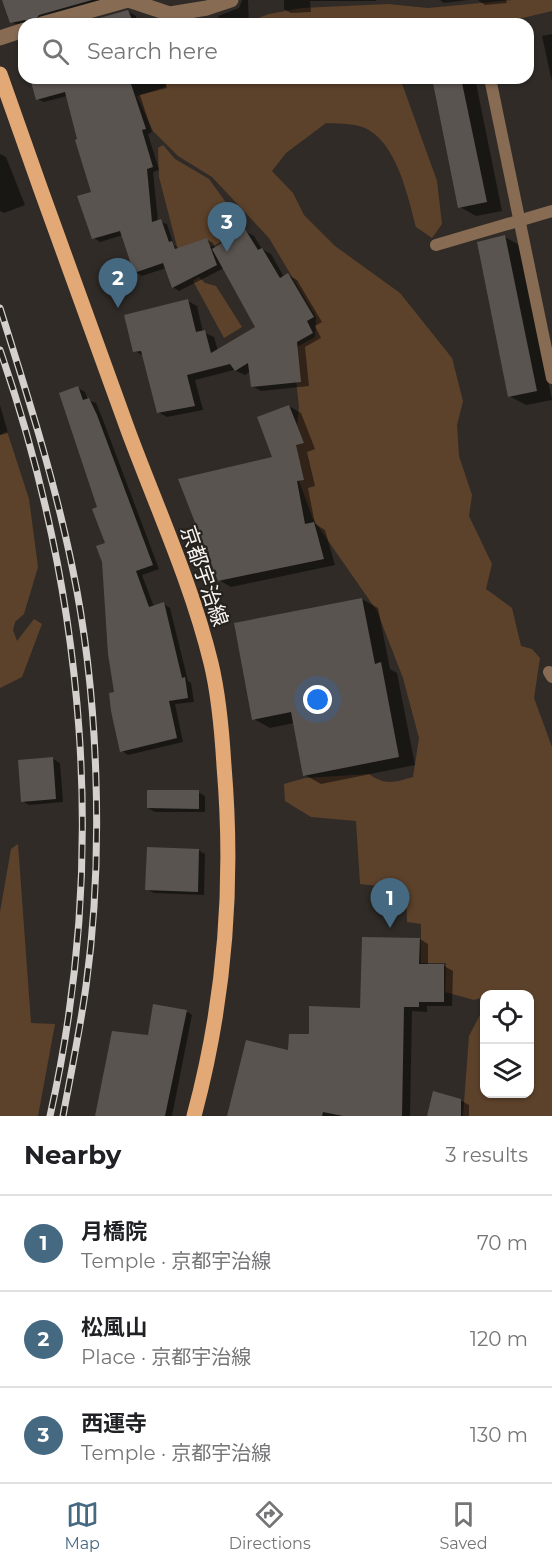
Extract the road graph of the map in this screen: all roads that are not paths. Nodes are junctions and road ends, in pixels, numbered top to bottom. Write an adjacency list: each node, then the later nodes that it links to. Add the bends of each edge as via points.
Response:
1 (128, 0): 3 (street); 4 (street)
2 (231, 0): 3 (street, via 170,14)
3 (152, 5)
4 (64, 18)
5 (18, 32): 6 (street)
6 (0, 38)
7 (0, 74): 13 (main road, 京都宇治線, via 186,584 211,664 229,820 227,928 209,1060)
8 (491, 84): 10 (lane)
9 (552, 211): 10 (lane)
10 (520, 221): 11 (lane); 12 (lane)
11 (436, 245)
12 (552, 378)
13 (195, 1116)

